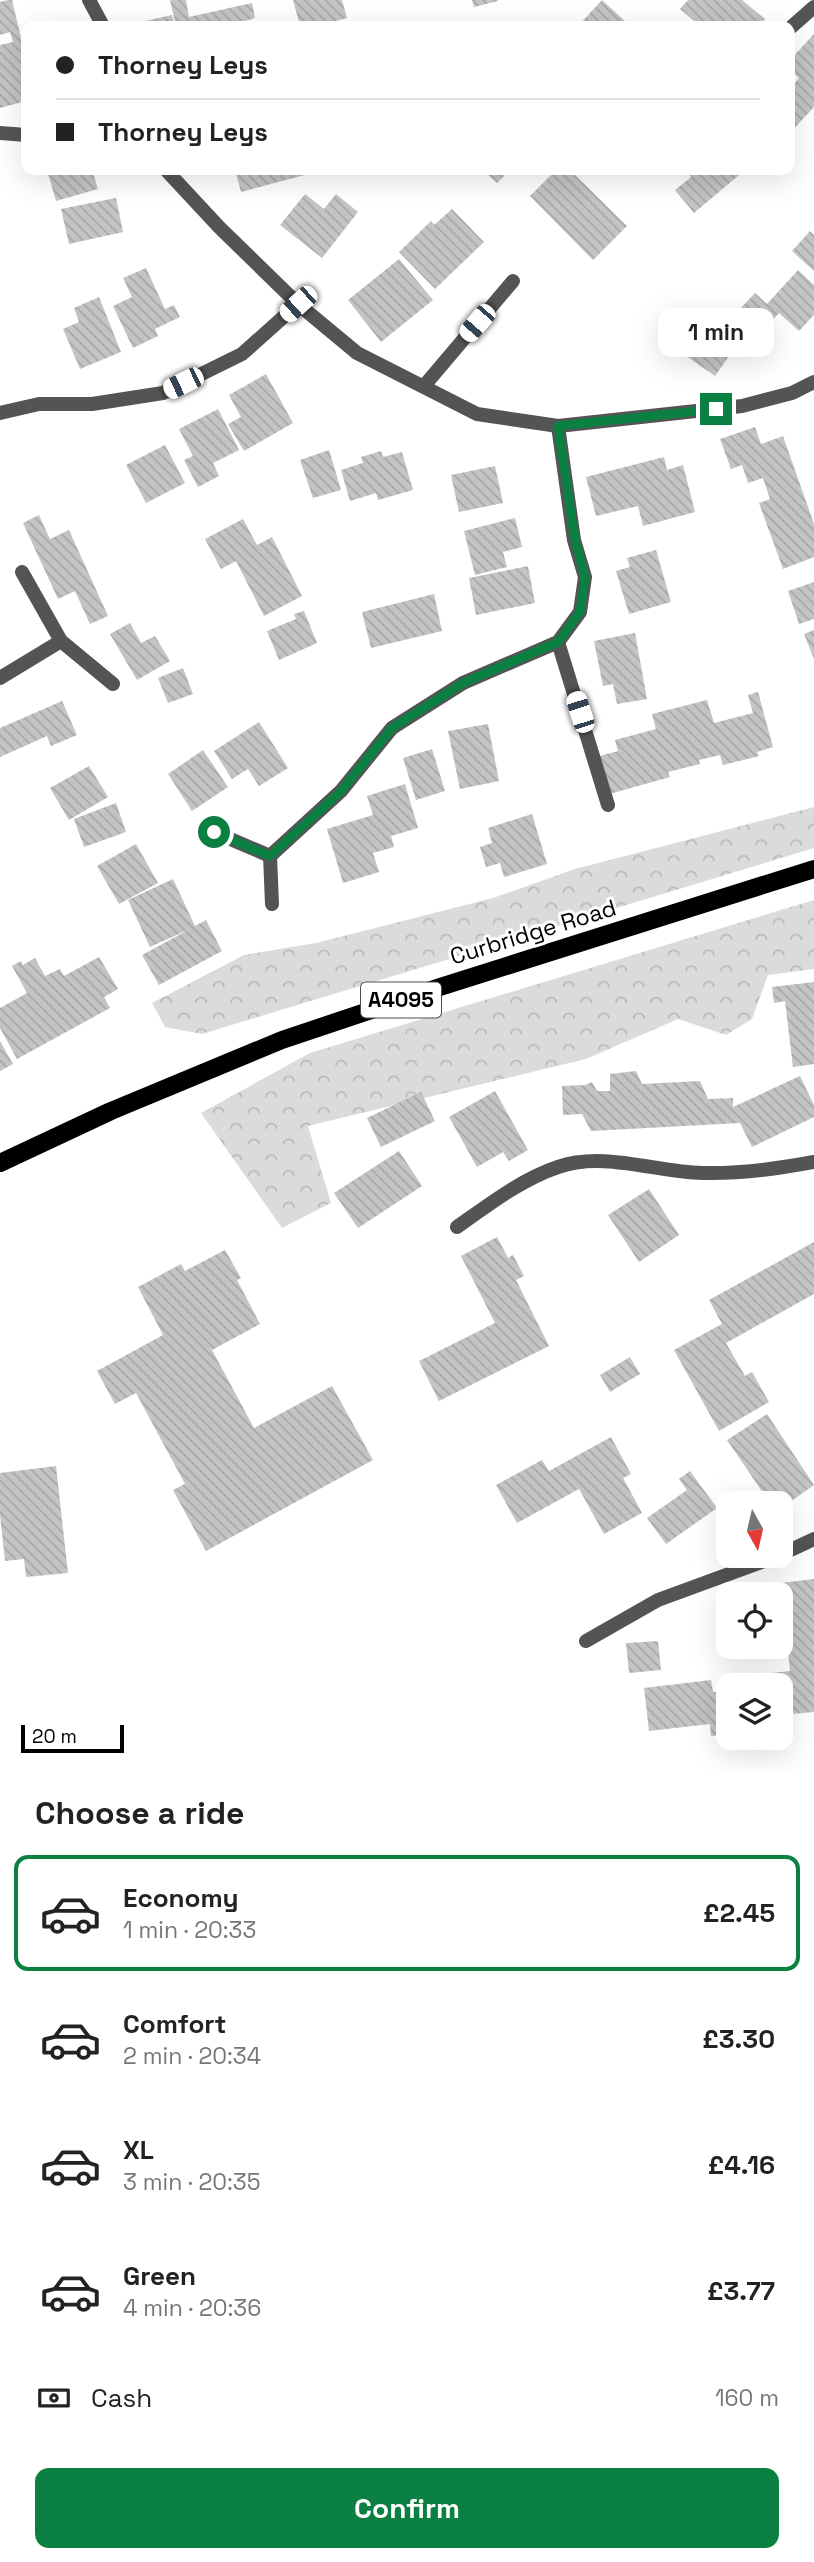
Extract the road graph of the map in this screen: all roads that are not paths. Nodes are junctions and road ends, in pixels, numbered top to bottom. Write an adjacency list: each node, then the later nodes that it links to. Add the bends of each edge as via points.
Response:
1 (89, 0): 3 (street)
2 (814, 7): 4 (street)
3 (100, 21)
4 (795, 24)
5 (0, 133): 6 (street)
6 (21, 135)
7 (171, 175): 9 (street)
8 (513, 281): 11 (street)
9 (298, 304): 11 (street, via 357,353); 12 (street, via 242,354 163,393 92,404 39,404)
10 (814, 382): 13 (street, via 742,406)
11 (424, 386): 13 (street, via 477,414)
12 (0, 413)
13 (558, 426): 16 (street, via 585,577 580,612)
14 (23, 572): 15 (street)
15 (61, 641): 17 (street); 18 (street)
16 (558, 642): 19 (street); 21 (street, via 463,683 392,728 341,791)
17 (0, 678)
18 (113, 684)
19 (608, 804)
20 (214, 832): 21 (street)
21 (270, 856): 23 (street)
22 (814, 869): 25 (main road, Curbridge Road / A4095, via 282,1040)
23 (272, 904)
24 (814, 1162): 26 (street, via 741,1173 612,1163 559,1166)
25 (0, 1163)
26 (457, 1227)
27 (814, 1539): 28 (street)
28 (793, 1549)
29 (744, 1568): 30 (street, via 658,1600)
30 (586, 1641)

